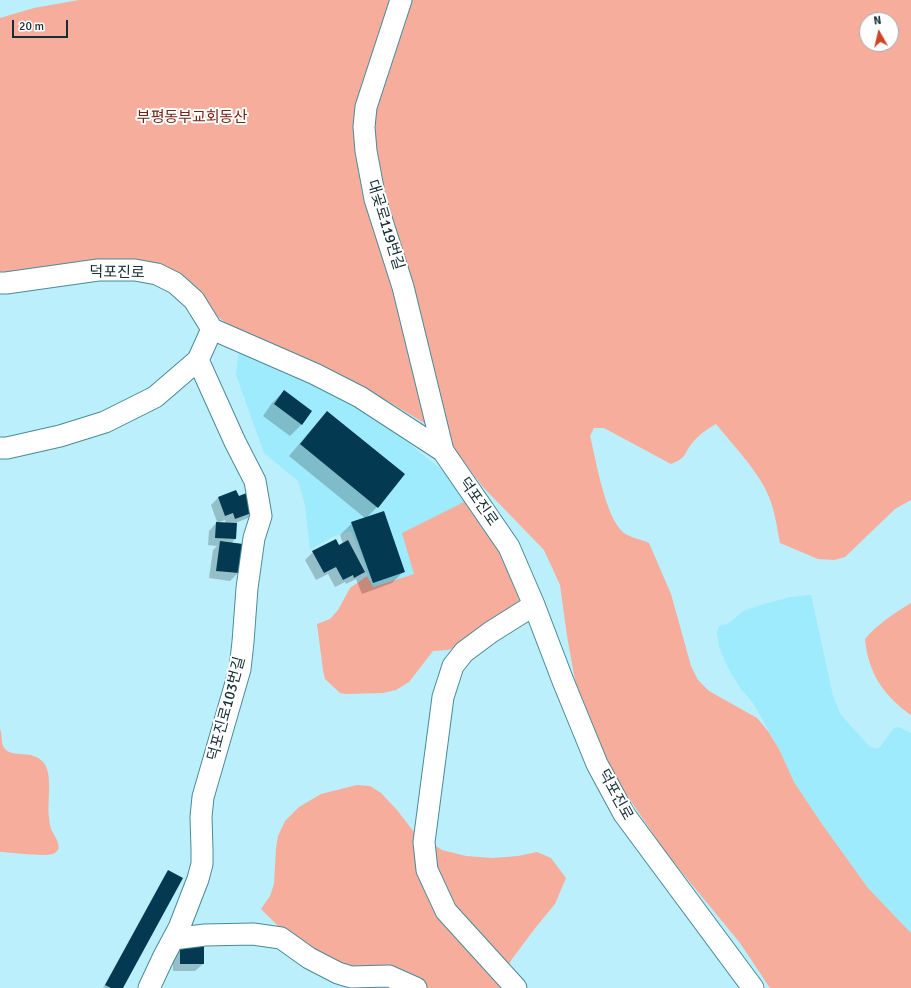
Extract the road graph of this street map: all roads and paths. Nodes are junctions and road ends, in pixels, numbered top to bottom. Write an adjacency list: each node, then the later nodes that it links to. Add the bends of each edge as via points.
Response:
1 (401, 0): 6 (street, 대곶로119번길, via 366,107 365,145 375,199 403,287)
2 (0, 283): 3 (street, 덕포진로, via 98,270 135,270 157,274 175,284 194,300)
3 (212, 329): 4 (street); 6 (street, 덕포진로, via 315,374 360,397)
4 (198, 360): 5 (street, via 155,397 105,422 60,436); 8 (street, 덕포진로103번길, via 255,481 261,516 254,538 247,588 240,669 203,797 201,869 193,895)
5 (0, 448)
6 (443, 451): 7 (street, 덕포진로, via 509,547)
7 (534, 606): 11 (street, via 491,632 464,652 453,666 443,697 424,842 427,870 446,910); 12 (street, 덕포진로, via 597,764 624,814)
8 (173, 939): 9 (street, 덕포진로103번길); 10 (street, via 253,934 281,938 309,958 338,973 351,977 389,976)
9 (149, 988)
10 (416, 988)
11 (516, 988)
12 (753, 988)

